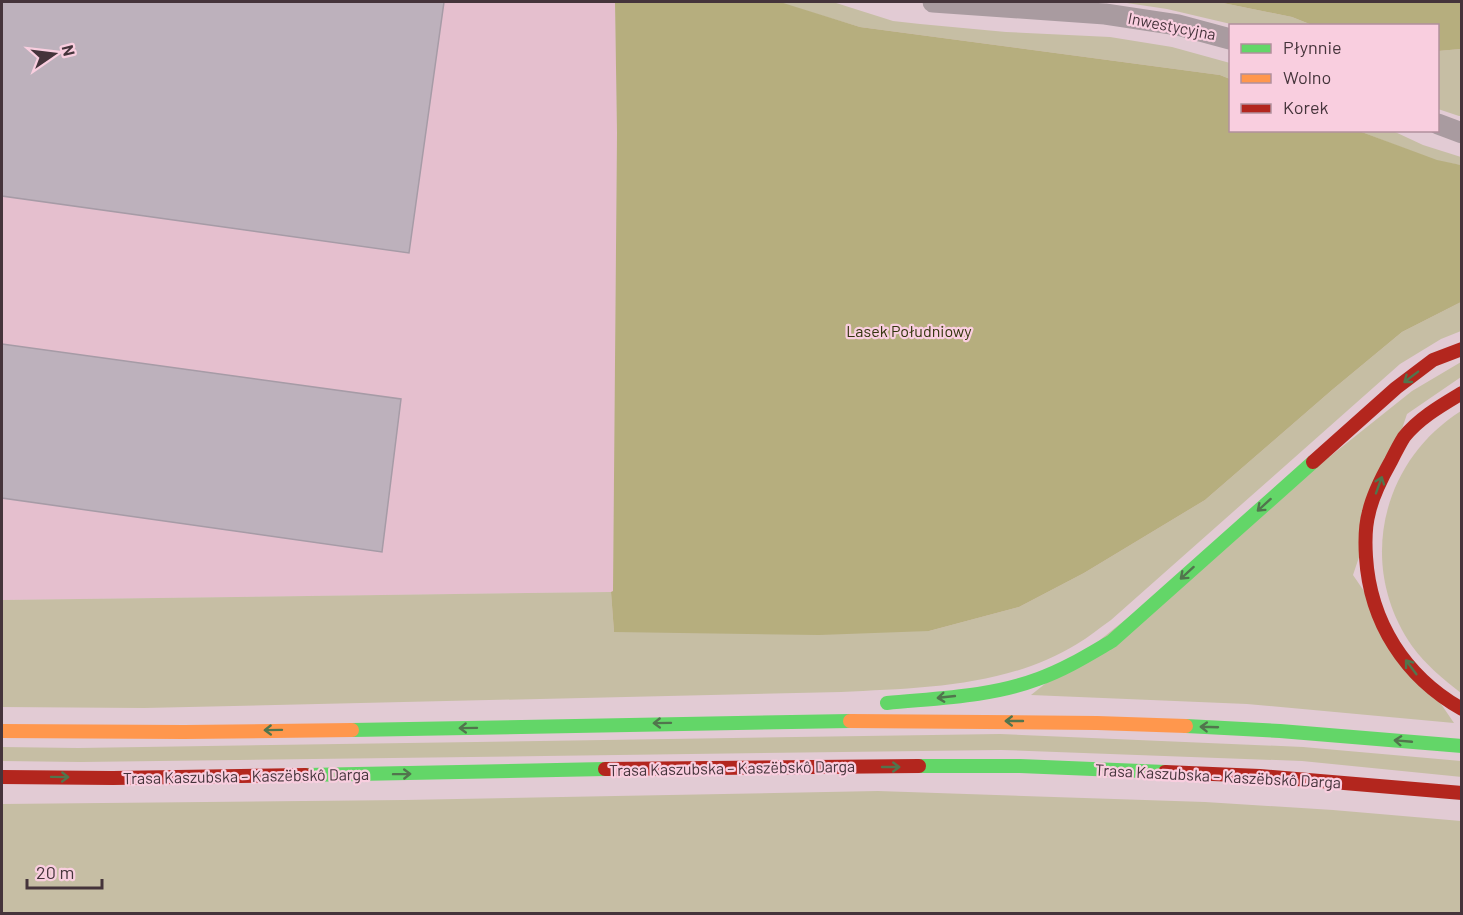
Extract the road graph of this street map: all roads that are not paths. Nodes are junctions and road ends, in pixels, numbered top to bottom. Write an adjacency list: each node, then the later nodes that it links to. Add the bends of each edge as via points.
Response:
1 (933, 2): 2 (street, Inwestycyjna, via 1105,14 1178,25)
2 (1229, 39)
3 (1439, 125): 4 (street)
4 (1461, 133)
5 (1461, 349): 7 (highway, one-way to 7, via 1434,360 1396,388 1112,641 1061,670 1026,684)
6 (1461, 393): 9 (highway, one-way to 6, via 1421,680 1376,613 1368,578 1367,519 1382,476 1406,435 1431,411)
7 (876, 704)
8 (852, 707): 10 (highway)
9 (1461, 709)
10 (721, 722): 11 (highway, one-way to 11, via 109,733); 12 (highway, one-way to 10, via 1263,729 1042,722)
11 (2, 731)
12 (1461, 746)
13 (2, 777): 14 (highway, Trasa Kaszubska – Kaszëbskô Darga, one-way to 14, via 1020,766 1260,776)
14 (1461, 793)

